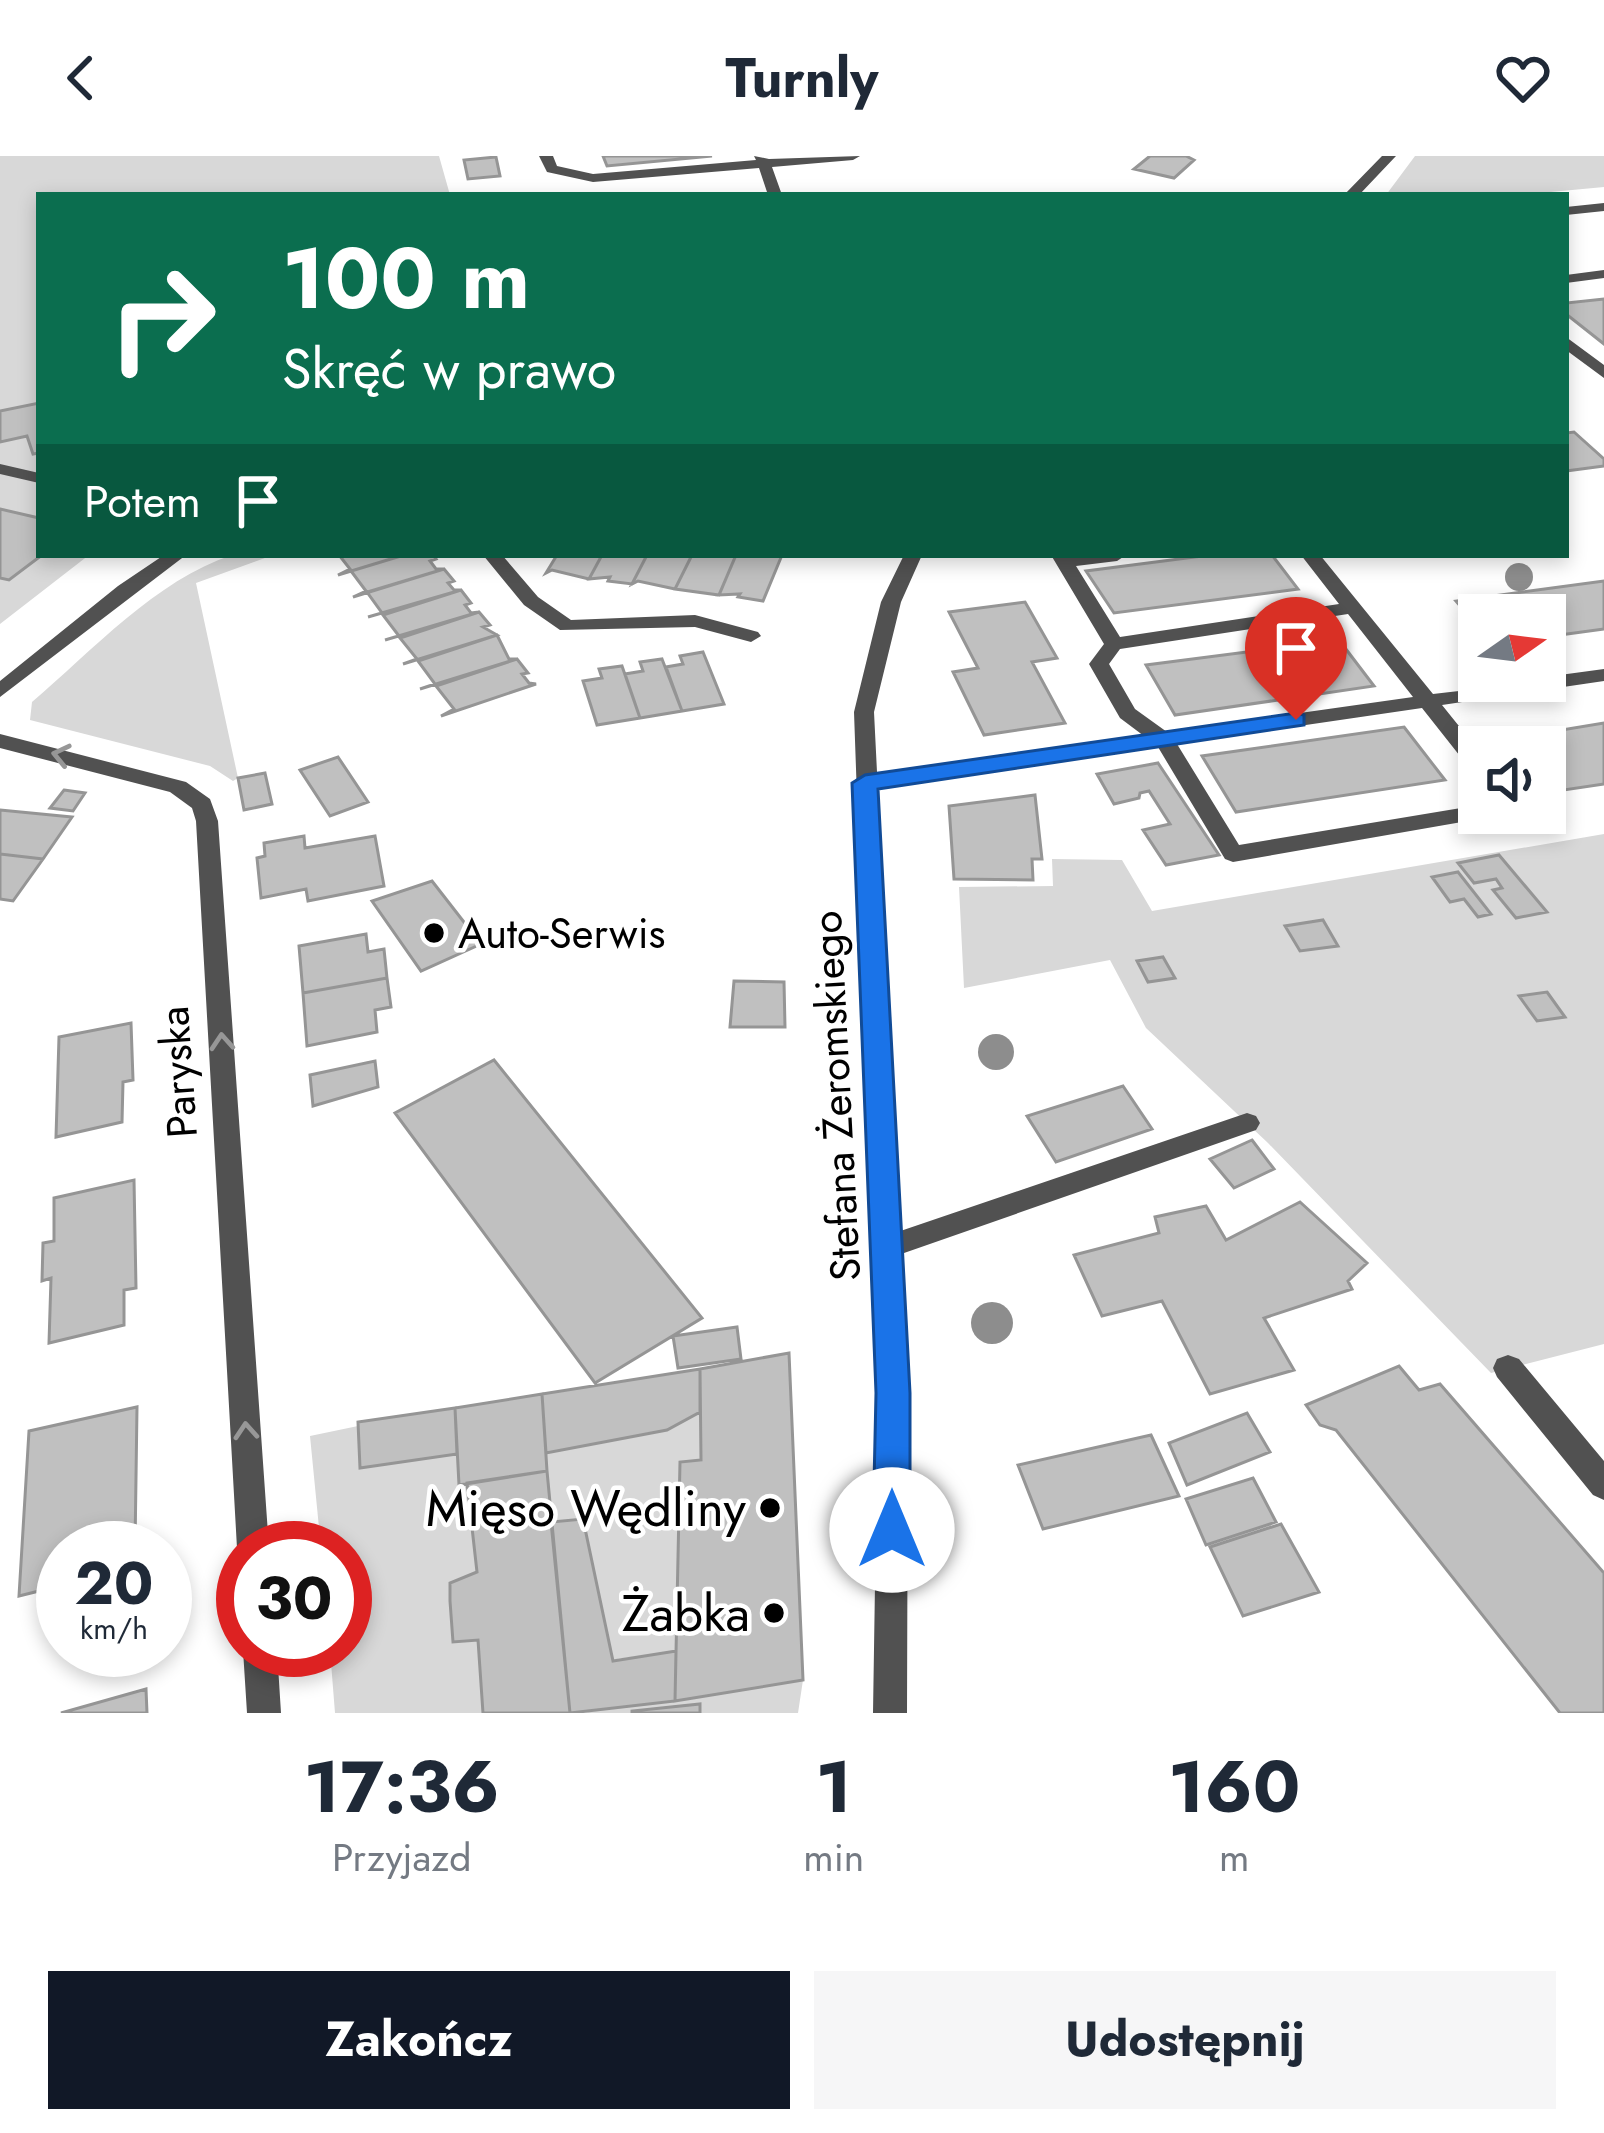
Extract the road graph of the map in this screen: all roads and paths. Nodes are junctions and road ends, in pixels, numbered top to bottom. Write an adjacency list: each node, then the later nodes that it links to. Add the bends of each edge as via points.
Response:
1 (545, 156): 4 (street, via 552,169 593,178)
2 (853, 156): 4 (street)
3 (1389, 156): 6 (street)
4 (763, 160): 5 (street)
5 (774, 192)
6 (1354, 192)
7 (1604, 207): 8 (street)
8 (1569, 211)
9 (1604, 274): 10 (street)
10 (1569, 278)
11 (1569, 344): 12 (street)
12 (1604, 373)
13 (0, 469): 14 (street)
14 (36, 477)
15 (173, 558): 24 (street)
16 (494, 558): 21 (street, via 531,601 567,626 694,621)
17 (912, 558): 29 (street, Stefana Żeromskiego, via 876,651 864,712)
18 (1312, 558): 20 (street)
19 (1062, 559): 22 (street)
20 (1352, 608): 22 (street); 25 (street)
21 (752, 636)
22 (1114, 644): 27 (street, via 1099,664 1127,713)
23 (1604, 675): 25 (street)
24 (0, 691)
25 (1428, 700): 26 (street); 27 (street)
26 (1458, 738)
27 (1164, 740): 29 (street); 30 (street, via 1233,854)
28 (0, 741): 35 (street, Paryska, one-way to 28, via 202,804 178,787)
29 (865, 783): 32 (street, Stefana Żeromskiego)
30 (1458, 816)
31 (1247, 1124): 32 (street)
32 (884, 1248): 38 (street, Stefana Żeromskiego, via 893,1393)
33 (1508, 1369): 34 (street)
34 (1604, 1485)
35 (252, 1521)
36 (262, 1677): 37 (street)
37 (264, 1713)
38 (890, 1713)

